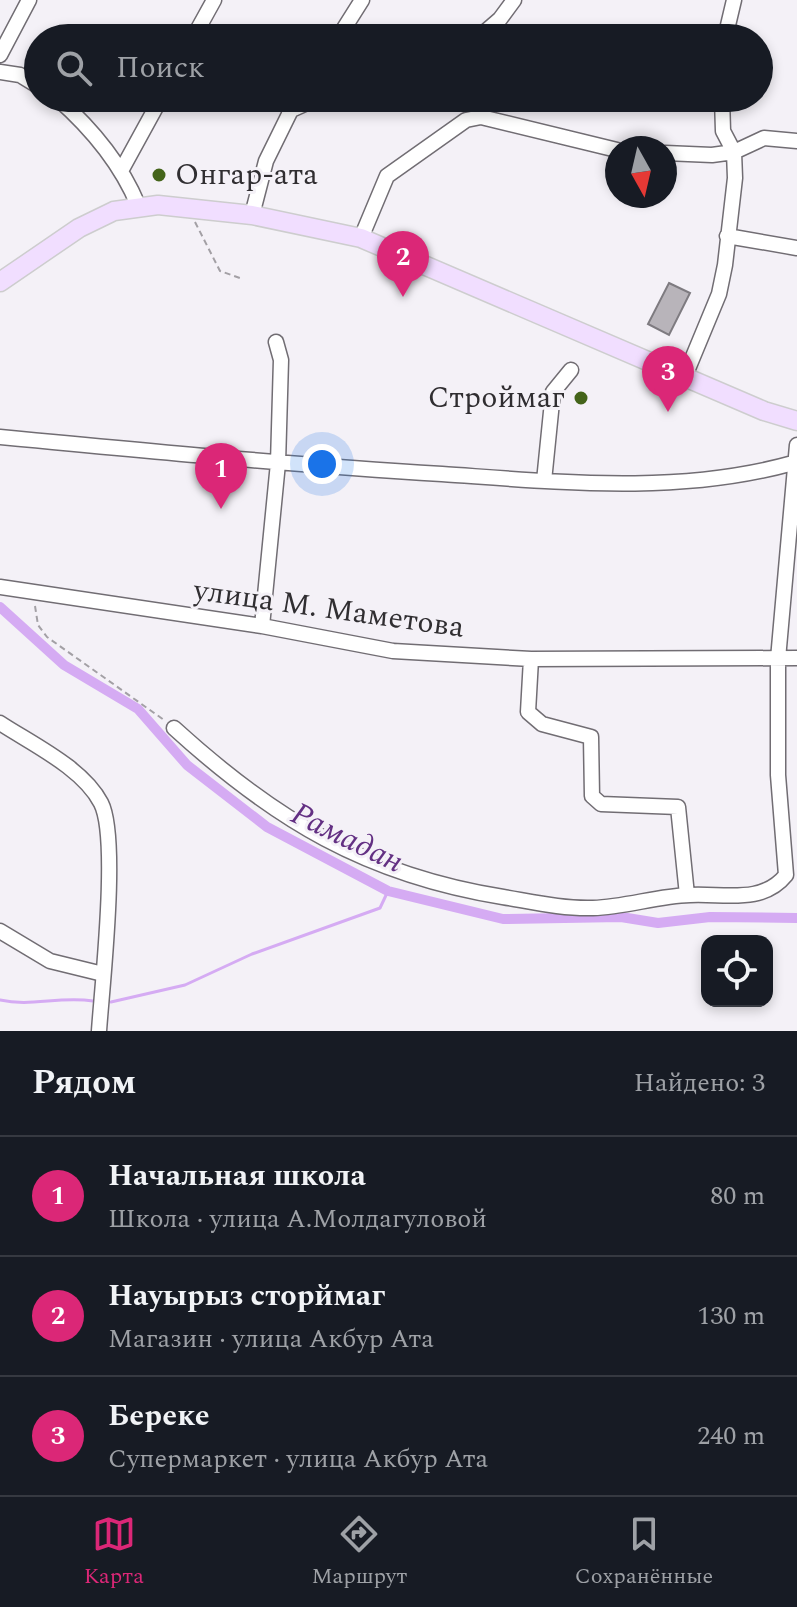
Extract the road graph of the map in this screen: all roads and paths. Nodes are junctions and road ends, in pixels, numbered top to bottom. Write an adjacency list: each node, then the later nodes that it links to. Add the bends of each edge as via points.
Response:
1 (29, 0): 10 (street)
2 (214, 0): 6 (street)
3 (362, 0): 7 (street)
4 (514, 0): 8 (street)
5 (734, 0): 9 (street)
6 (201, 24)
7 (347, 24)
8 (494, 24)
9 (728, 24)
10 (0, 55)
11 (0, 72): 12 (street)
12 (24, 77)
13 (73, 112): 21 (street)
14 (153, 112): 21 (street)
15 (289, 112): 24 (street, via 266,161)
16 (722, 112): 19 (street, via 723,131)
17 (797, 141): 19 (street, via 764,138)
18 (605, 147): 26 (street, via 481,117 466,120 387,176)
19 (734, 152): 20 (street); 25 (street)
20 (677, 154)
21 (121, 171): 22 (street)
22 (138, 205): 23 (main road); 29 (main road, via 79,228)
23 (194, 209): 24 (main road); 28 (path, via 195,224 220,271)
24 (252, 215): 26 (main road)
25 (727, 236): 27 (street); 32 (street, via 719,294)
26 (361, 238): 32 (main road)
27 (797, 248)
28 (240, 278)
29 (0, 282)
30 (276, 342): 36 (street, via 281,360)
31 (571, 370): 38 (street, via 553,392)
32 (685, 376): 33 (main road)
33 (797, 421)
34 (0, 437): 36 (street)
35 (797, 445): 37 (street)
36 (278, 463): 38 (street); 41 (street)
37 (793, 463): 38 (street, via 751,475 685,483); 44 (street)
38 (544, 481)
39 (0, 587): 40 (street, улица М. Маметова)
40 (33, 594): 41 (street, улица М. Маметова); 46 (path, via 38,625 47,637)
41 (262, 626): 43 (street, улица М. Маметова, via 393,651)
42 (797, 658): 44 (street, улица М. Маметова)
43 (531, 659): 44 (street, улица М. Маметова); 47 (street, via 528,712 542,724 591,737 592,796 601,804 678,807)
44 (778, 659): 47 (street, via 778,775 786,875 762,894)
45 (0, 723): 49 (street, via 64,766 101,803 108,893)
46 (174, 728): 47 (street, via 226,775 309,832 412,878 592,908)
47 (687, 895)
48 (0, 931): 49 (street, via 50,961)
49 (103, 974): 50 (street)
50 (99, 1031)

